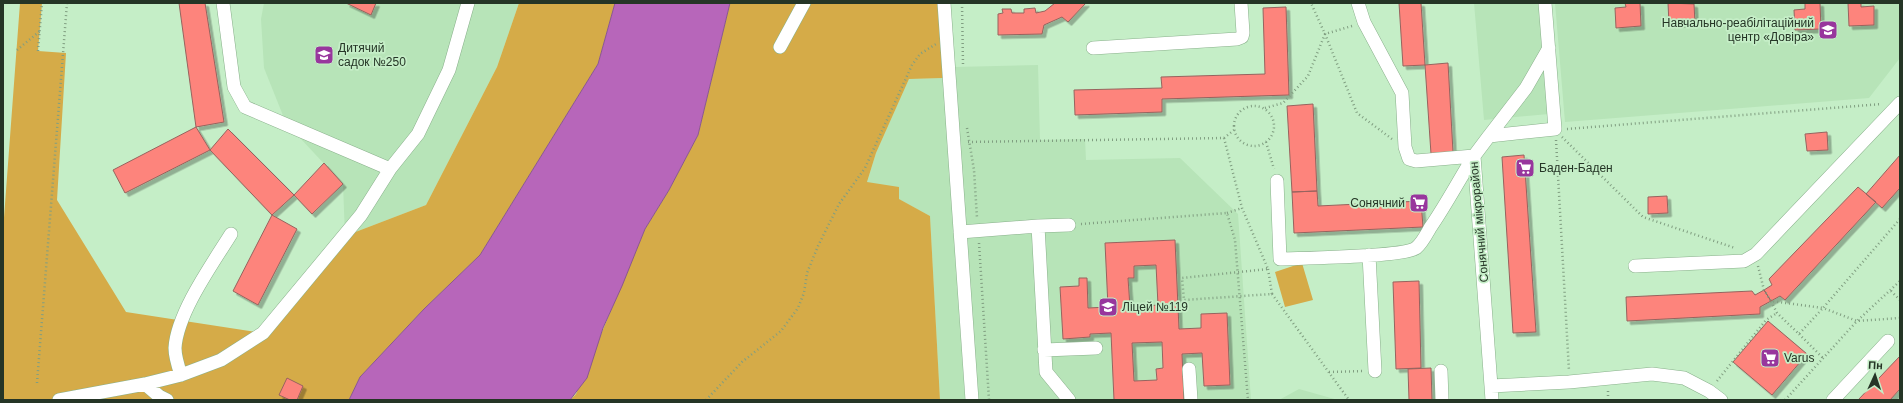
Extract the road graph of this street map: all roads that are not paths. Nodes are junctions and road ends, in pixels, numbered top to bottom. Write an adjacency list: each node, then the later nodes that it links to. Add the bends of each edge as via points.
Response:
1 (223, 3): 14 (street, via 234,87 245,108)
2 (468, 3): 14 (street, via 449,70 418,134)
3 (804, 3): 8 (street)
4 (944, 3): 18 (street)
5 (1241, 3): 9 (street, via 1243,33 1242,37 1237,39)
6 (1358, 3): 13 (street, via 1364,22 1402,92 1405,147 1409,159 1416,161)
7 (1545, 3): 10 (street)
8 (780, 47)
9 (1092, 48)
10 (1549, 48): 12 (street, via 1526,88); 12 (street, via 1555,130)
11 (1900, 103): 21 (street, via 1756,254 1744,261)
12 (1489, 136): 13 (street)
13 (1474, 156): 20 (street, Сонячний мікрорайон, via 1416,248); 30 (street, Сонячний мікрорайон)
14 (390, 169): 28 (street, via 361,215 263,333 221,360)
15 (1277, 181): 20 (street, Сонячний мікрорайон, via 1280,259)
16 (1069, 225): 17 (street)
17 (1038, 226): 18 (street); 24 (street)
18 (960, 232): 33 (street)
19 (230, 234): 28 (street, via 189,305 177,333 176,354)
20 (1369, 255): 26 (street)
21 (1635, 266)
22 (1888, 340): 39 (street)
23 (1096, 348): 24 (street)
24 (1044, 350): 34 (street, via 1046,372)
25 (1189, 369): 35 (street)
26 (1374, 371)
27 (1441, 372): 36 (street)
28 (181, 375): 29 (street)
29 (145, 384): 31 (street); 32 (street)
30 (1491, 386): 37 (street, Сонячний мікрорайон); 38 (street, via 1652,374 1684,378)
31 (59, 400)
32 (167, 400)
33 (972, 400)
34 (1069, 400)
35 (1191, 400)
36 (1442, 400)
37 (1492, 400)
38 (1721, 400)
39 (1833, 400)

